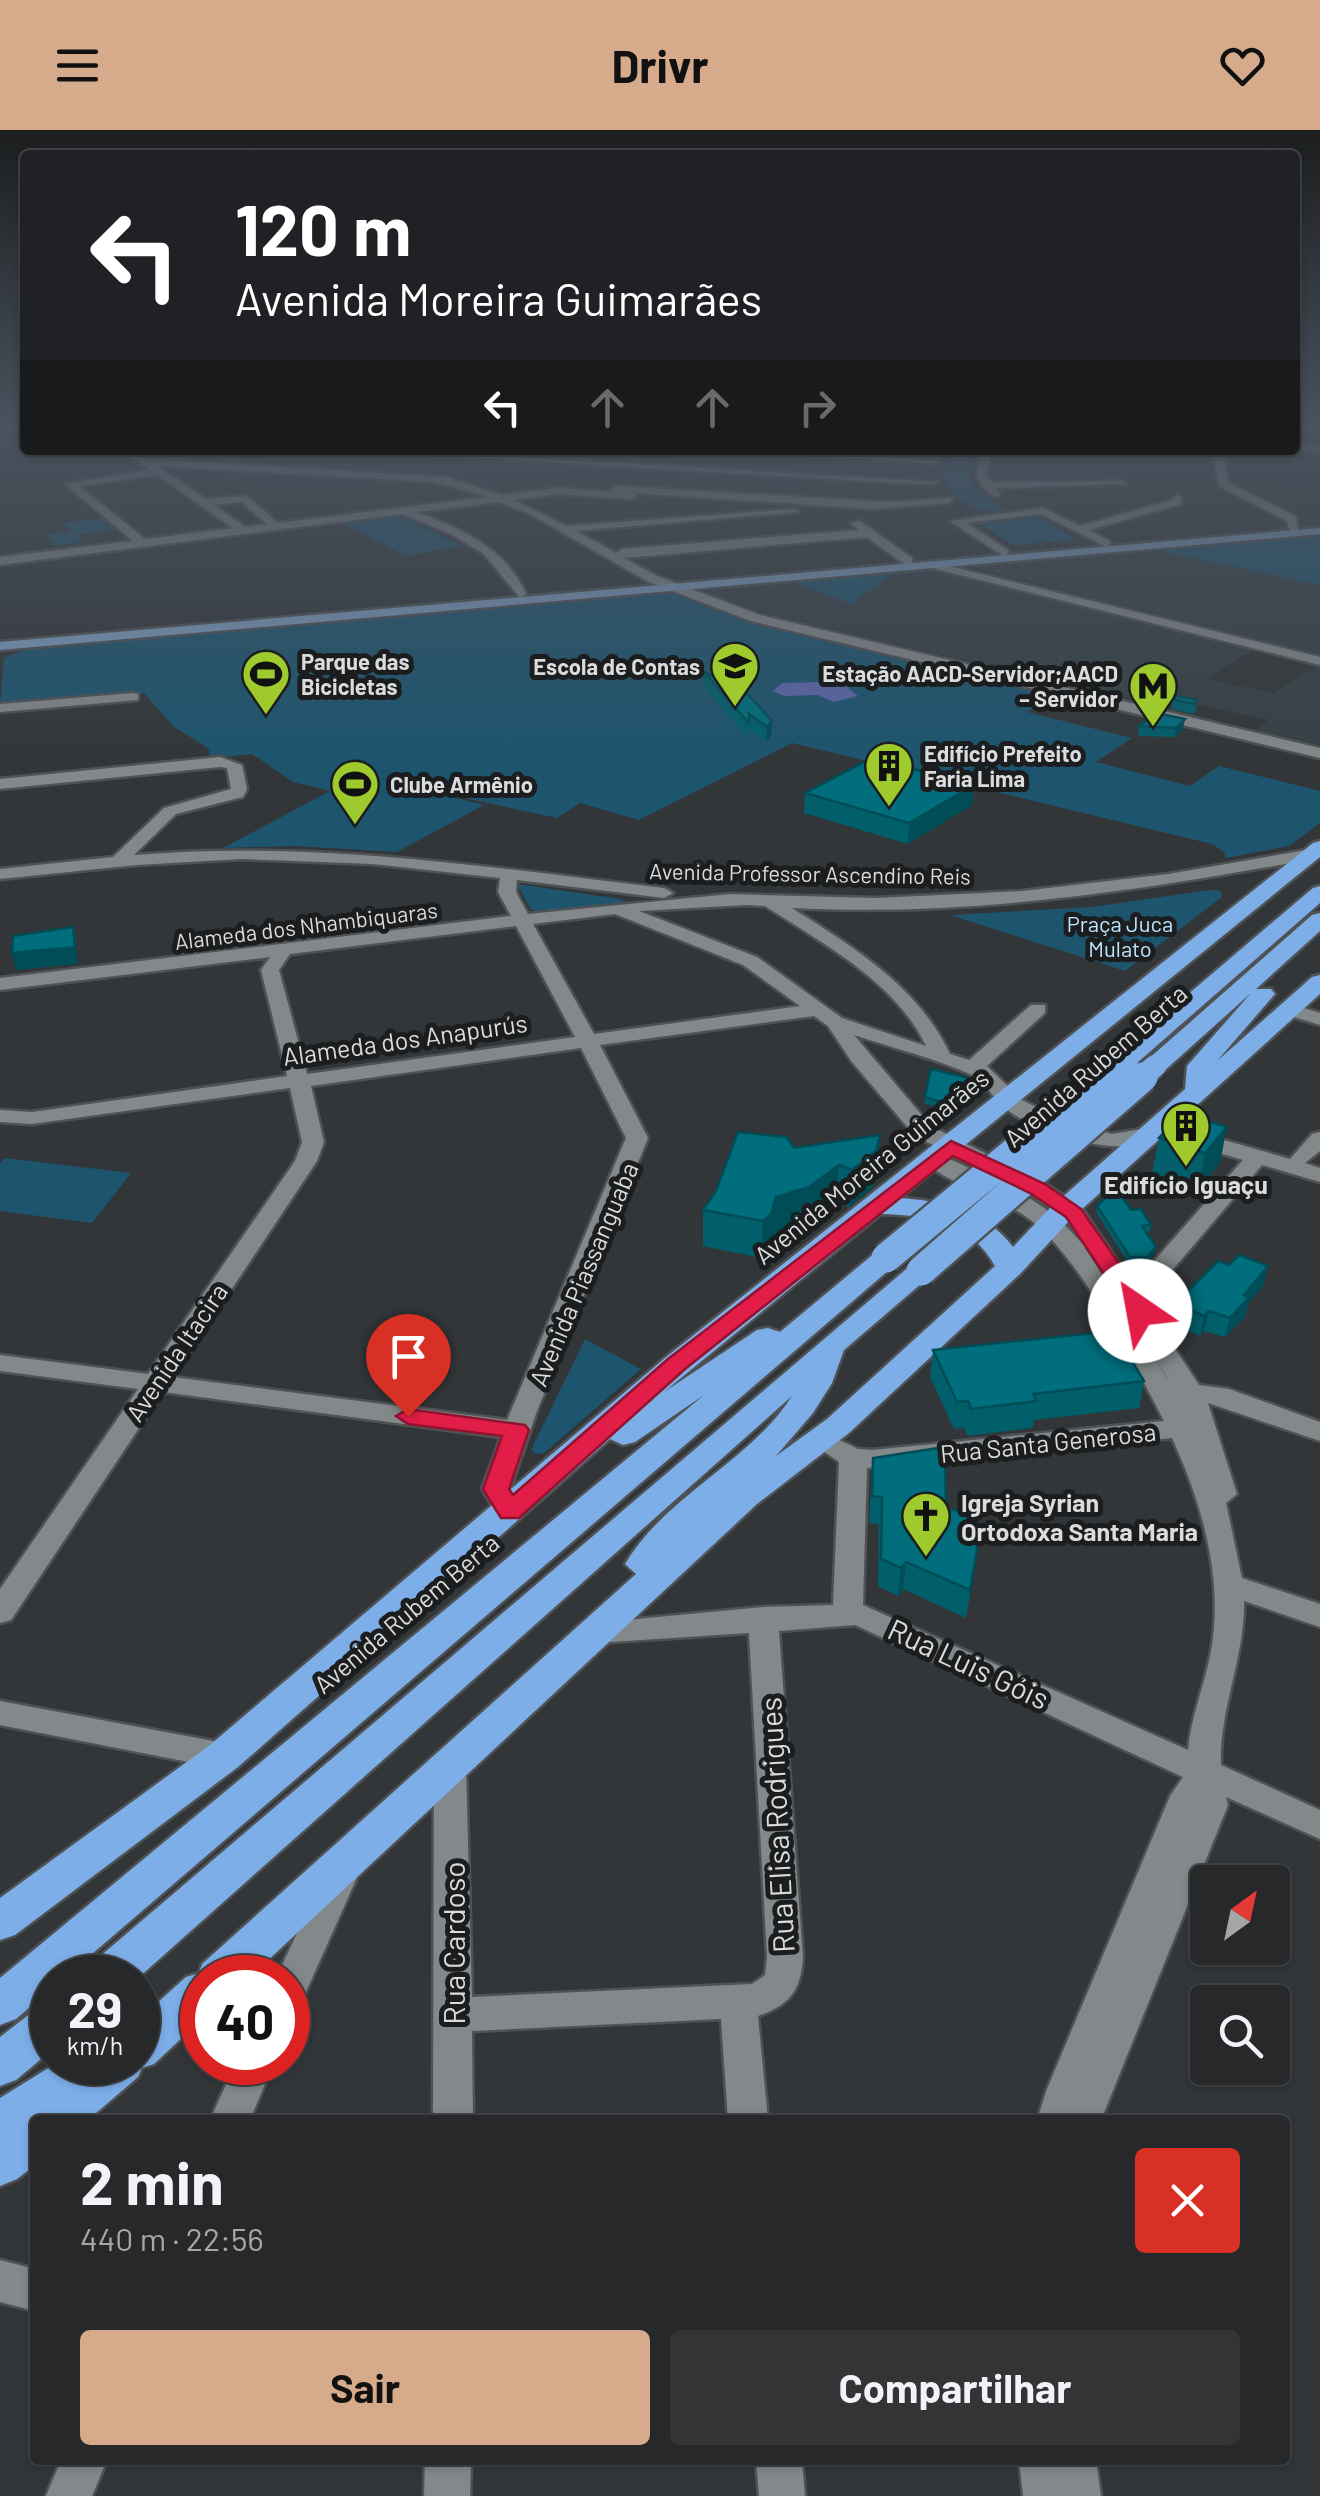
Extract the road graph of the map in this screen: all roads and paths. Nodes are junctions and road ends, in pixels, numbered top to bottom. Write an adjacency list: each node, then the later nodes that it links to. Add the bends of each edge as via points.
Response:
1 (145, 540): 11 (street)
2 (467, 540): 20 (street, via 512,575)
3 (590, 540): 13 (street)
4 (607, 540): 13 (street)
5 (748, 540): 13 (street)
6 (880, 540): 17 (street)
7 (985, 540): 14 (street)
8 (1101, 540): 12 (street)
9 (1152, 540): 12 (main road)
10 (1193, 540): 18 (main road)
11 (140, 541): 16 (street)
12 (1107, 544): 14 (main road)
13 (610, 550): 19 (street)
14 (1005, 553): 15 (main road)
15 (946, 558): 17 (main road); 18 (main road)
16 (0, 560)
17 (908, 561): 19 (main road)
18 (932, 564): 19 (main road); 23 (street)
19 (675, 585): 20 (main road); 22 (main road); 26 (street, via 794,628)
20 (520, 594): 21 (main road)
21 (0, 637)
22 (0, 649)
23 (1320, 661)
24 (133, 696): 25 (street)
25 (0, 708)
26 (1320, 753)
27 (0, 784): 29 (street, via 234,765 237,794 175,809)
28 (1316, 850): 31 (street, Avenida Professor Ascendino Reis); 41 (highway, Avenida Moreira Guimarães)
29 (118, 861): 30 (street, via 283,854); 32 (street)
30 (485, 870): 33 (street); 34 (street)
31 (1236, 872): 39 (street, Avenida Professor Ascendino Reis, via 987,900); 41 (street)
32 (0, 874)
33 (535, 878): 34 (street); 36 (street); 40 (street)
34 (508, 879): 44 (street, Avenida Piassanguaba, via 507,892)
35 (1320, 892): 48 (highway, Avenida Rubem Berta)
36 (684, 895): 38 (street, Avenida Professor Ascendino Reis); 40 (street, Avenida Professor Ascendino Reis)
37 (720, 900): 38 (street, Alameda dos Nhambiquaras); 40 (street, Alameda dos Nhambiquaras); 42 (street, via 680,907 673,911)
38 (746, 900): 39 (street, Avenida Professor Ascendino Reis)
39 (771, 902): 58 (street, via 876,974 926,1028)
40 (630, 904): 42 (street); 44 (street, Alameda dos Nhambiquaras); 46 (street, Alameda dos Nhambiquaras)
41 (1248, 904): 48 (highway); 62 (highway, Avenida Moreira Guimarães)
42 (675, 920): 46 (street, via 724,946)
43 (1320, 920): 75 (highway, Avenida Rubem Berta, bridge)
44 (522, 921): 47 (street, Alameda dos Nhambiquaras); 55 (street, Avenida Piassanguaba)
45 (1320, 936): 61 (highway, via 1199,1066)
46 (719, 948): 53 (street, via 750,961)
47 (282, 952): 50 (street, Alameda dos Nhambiquaras); 60 (street, Avenida Itacira, via 270,970)
48 (1232, 967): 74 (highway, Avenida Rubem Berta, bridge)
49 (1320, 982): 52 (highway)
50 (0, 984)
51 (1038, 1009): 59 (street)
52 (1291, 1010): 54 (street); 61 (highway)
53 (827, 1016): 55 (street, Alameda dos Anapurús); 56 (street); 57 (street)
54 (1320, 1019)
55 (589, 1041): 60 (street, Alameda dos Anapurús); 80 (street, Avenida Piassanguaba, via 632,1121 636,1144)
56 (906, 1046): 57 (street); 58 (street)
57 (859, 1058): 66 (street)
58 (942, 1058): 59 (street)
59 (972, 1068): 62 (street, via 989,1076)
60 (298, 1082): 63 (street, Alameda dos Anapurús, via 32,1118); 77 (street, Avenida Itacira, via 313,1142 306,1161)
61 (1198, 1090): 64 (highway)
62 (1007, 1100): 64 (street, via 1054,1125 1111,1141); 66 (highway, Avenida Moreira Guimarães)
63 (0, 1116)
64 (1152, 1134): 67 (street); 71 (highway)
65 (1320, 1139): 68 (street)
66 (942, 1154): 70 (highway, Avenida Moreira Guimarães); 71 (street, via 1038,1189)
67 (1258, 1156): 69 (street); 73 (street)
68 (1300, 1158)
69 (1320, 1175)
70 (874, 1206): 72 (highway, via 924,1206 972,1222 998,1244); 84 (highway, Avenida Moreira Guimarães, via 676,1364)
71 (1058, 1216): 72 (highway); 78 (street, via 1085,1268)
72 (1010, 1268): 82 (highway)
73 (1148, 1282)
74 (834, 1300): 85 (highway, via 674,1398); 105 (highway, Avenida Rubem Berta)
75 (830, 1346): 88 (highway, via 822,1378 799,1412 648,1556 636,1574); 101 (highway, Avenida Rubem Berta)
76 (0, 1362): 77 (street)
77 (155, 1384): 80 (street); 89 (street, Avenida Itacira)
78 (1176, 1392): 79 (street); 81 (street, via 1220,1395); 86 (street, via 1202,1417 1229,1528)
79 (1182, 1428): 83 (street, Rua Santa Generosa); 86 (street)
80 (517, 1430): 84 (street, Avenida Piassanguaba, via 496,1489)
81 (1320, 1432)
82 (821, 1440): 83 (street); 88 (highway)
83 (854, 1458): 90 (street)
84 (510, 1511): 85 (highway, Avenida Moreira Guimarães)
85 (479, 1538): 95 (highway, Avenida Rubem Berta)
86 (1224, 1552): 87 (street)
87 (1228, 1584): 91 (street); 97 (street, via 1230,1626 1205,1743)
88 (635, 1595): 93 (highway)
89 (0, 1612)
90 (848, 1612): 92 (street, Rua Luis Góis); 97 (street, Rua Luis Góis)
91 (1320, 1616)
92 (763, 1618): 93 (street, Rua Luis Góis); 104 (street, Rua Elisa Rodrigues, via 785,1957 782,1983 759,1999)
93 (595, 1632): 96 (highway)
94 (0, 1713): 95 (street)
95 (224, 1756): 100 (highway, Avenida Rubem Berta)
96 (450, 1766): 99 (highway); 107 (street, Rua Cardoso)
97 (1205, 1774): 98 (street, Rua Luis Góis); 118 (street, via 1187,1796); 119 (street, via 1211,1805)
98 (1320, 1825)
99 (349, 1858): 102 (highway); 103 (street)
100 (0, 1922)
101 (133, 1955)
102 (243, 1955)
103 (305, 1955)
104 (738, 2002): 107 (street); 117 (street)
105 (0, 2005)
106 (180, 2010): 108 (highway)
107 (454, 2014): 116 (street, Rua Cardoso)
108 (160, 2028)
109 (30, 2041): 110 (highway)
110 (0, 2065)
111 (62, 2085): 120 (highway)
112 (95, 2085): 114 (highway)
113 (245, 2085): 115 (street)
114 (59, 2115)
115 (232, 2115)
116 (453, 2115)
117 (748, 2115)
118 (1058, 2115)
119 (1083, 2115)
120 (0, 2124)
121 (30, 2139): 122 (highway)
122 (0, 2164)
123 (0, 2281): 124 (street)
124 (30, 2289)
125 (82, 2465): 130 (street)
126 (448, 2465): 131 (street)
127 (779, 2465): 132 (street)
128 (1043, 2465): 133 (street)
129 (1074, 2465): 134 (street)
130 (70, 2496)
131 (447, 2496)
132 (782, 2496)
133 (1046, 2496)
134 (1078, 2496)

